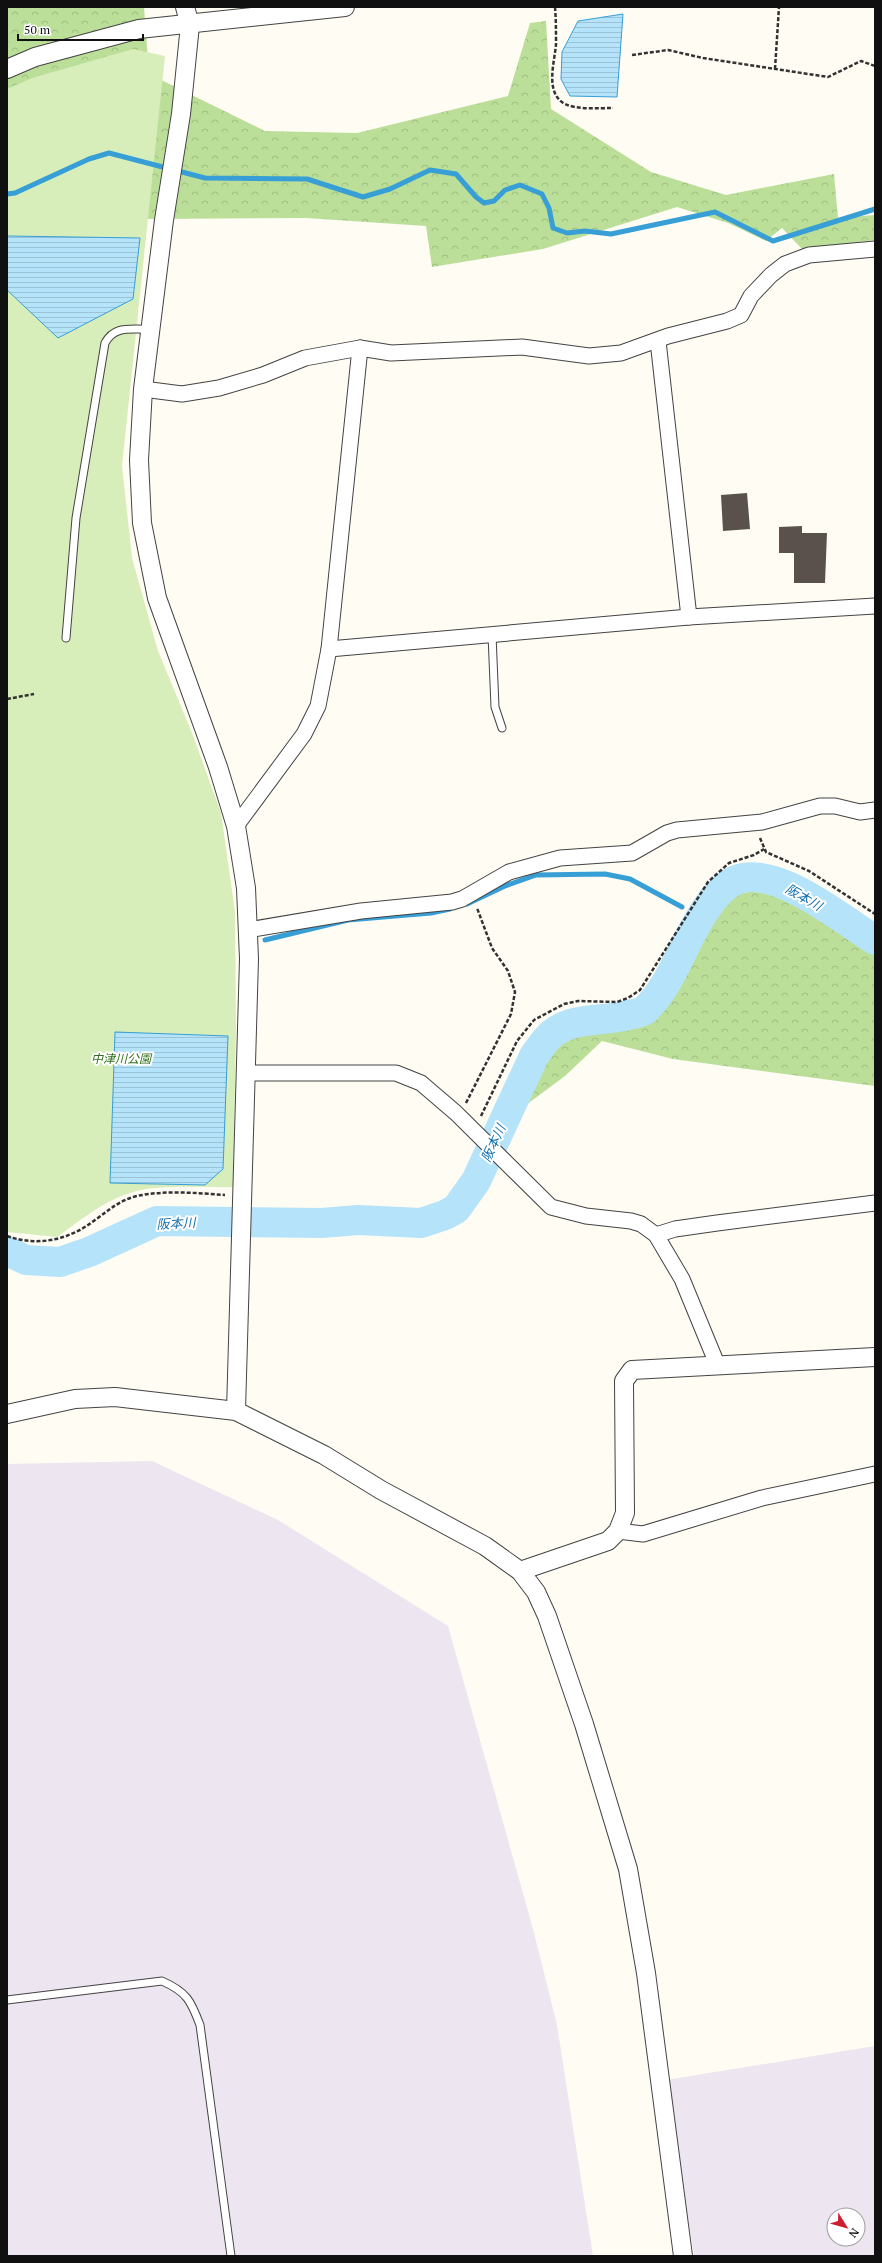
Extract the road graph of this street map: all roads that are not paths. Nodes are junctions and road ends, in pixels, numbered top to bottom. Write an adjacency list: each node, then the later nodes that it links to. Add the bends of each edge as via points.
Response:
1 (185, 7): 3 (street)
2 (345, 7): 3 (street)
3 (190, 25): 4 (street, via 139,29 35,56); 6 (street, via 181,114)
4 (7, 69)
5 (875, 249): 7 (street, via 809,255 785,264 751,296 741,315 727,322 668,336)
6 (149, 330): 9 (street); 13 (lane, via 117,330 110,334 105,343 76,518)
7 (658, 341): 8 (street, via 621,353 589,356 522,347 391,353); 11 (street)
8 (360, 348): 9 (street, via 305,358 263,375 219,388 182,394); 14 (street)
9 (143, 389): 17 (street, via 139,460 142,523 157,598 218,767)
10 (875, 606): 11 (street)
11 (689, 617): 12 (street)
12 (492, 635): 14 (street); 15 (lane, via 495,707)
13 (66, 638)
14 (329, 649): 17 (street, via 313,718)
15 (502, 728)
16 (875, 810): 18 (street, via 860,812 835,806 820,806 757,822 677,830 632,853 580,855 509,872 462,899 452,902 361,911)
17 (236, 826): 18 (street, via 246,888)
18 (248, 930): 19 (street, via 250,959)
19 (247, 1073): 21 (street, via 396,1073 421,1083 456,1113 551,1207 586,1216 631,1221 641,1224); 24 (street)
20 (875, 1203): 21 (street, via 716,1222)
21 (656, 1235): 23 (street, via 682,1279)
22 (875, 1357): 23 (street)
23 (717, 1364): 27 (street, via 641,1368 632,1370 624,1381 625,1513)
24 (236, 1410): 25 (street, via 115,1397 76,1398); 28 (street, via 324,1455 381,1490 485,1546)
25 (7, 1414)
26 (875, 1474): 27 (street, via 762,1498 643,1534)
27 (618, 1531): 28 (street, via 608,1541)
28 (520, 1571): 31 (street, via 536,1592 547,1616 584,1724 628,1869 646,1973)
29 (7, 2000): 30 (lane, via 162,1981 178,1988 192,2003 200,2026)
30 (231, 2256)
31 (683, 2256)

